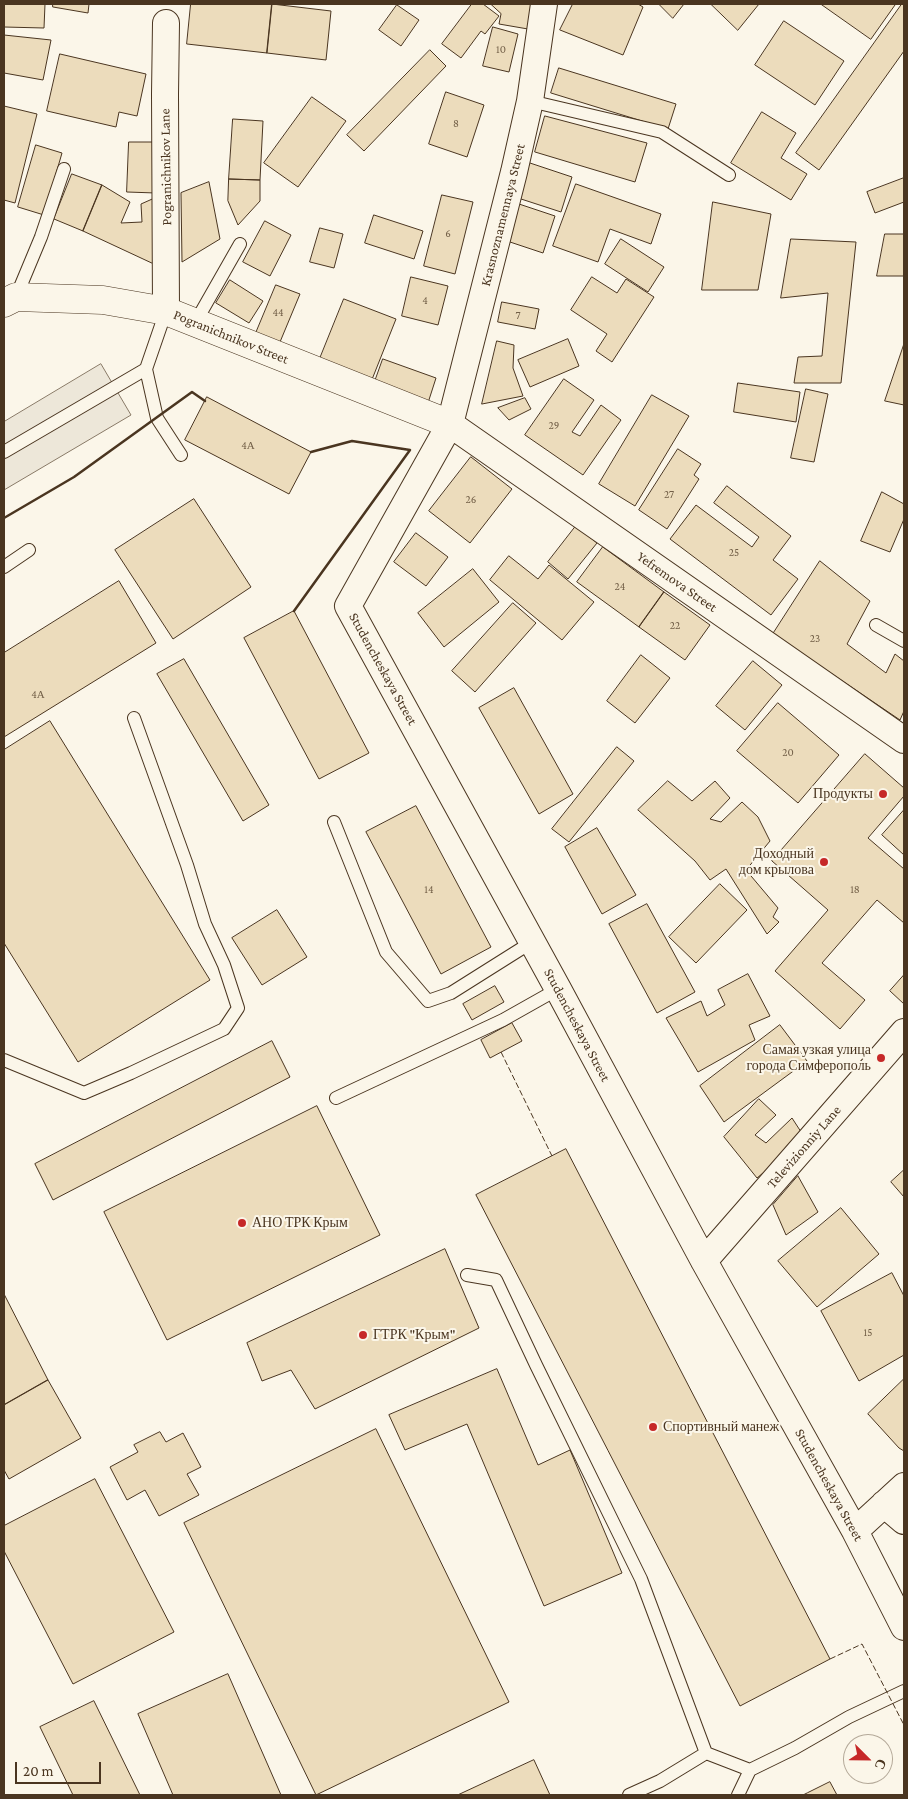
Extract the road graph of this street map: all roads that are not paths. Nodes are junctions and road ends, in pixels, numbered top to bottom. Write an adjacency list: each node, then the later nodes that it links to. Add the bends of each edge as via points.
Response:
1 (544, 4): 3 (street, Krasnoznamennaya Street)
2 (166, 23): 8 (street, Pogranichnikov Lane)
3 (530, 101): 5 (lane, via 662,132); 11 (street, Krasnoznamennaya Street)
4 (64, 169): 7 (lane, via 41,237)
5 (729, 175)
6 (240, 244): 9 (lane)
7 (8, 297): 8 (street, Pogranichnikov Street, via 104,300)
8 (166, 311): 9 (street, Pogranichnikov Street); 10 (lane)
9 (196, 323): 11 (street, Pogranichnikov Street)
10 (146, 369): 12 (lane); 13 (lane, via 157,418)
11 (450, 424): 19 (street, Yefremova Street); 21 (street, Studencheskaya Street, via 348,606)
12 (4, 452)
13 (181, 456)
14 (29, 550): 15 (lane)
15 (4, 567)
16 (876, 625): 17 (lane)
17 (904, 641)
18 (134, 718): 24 (lane, via 187,864 205,924 224,965 238,1008 224,1029 84,1093)
19 (904, 740)
20 (334, 822): 21 (lane, via 386,952 428,1001 450,993)
21 (532, 942): 22 (street, Studencheskaya Street)
22 (558, 989): 25 (lane, via 503,1020); 26 (street, Studencheskaya Street)
23 (904, 1032): 26 (street, Televizionniy Lane)
24 (4, 1060)
25 (336, 1098)
26 (704, 1261): 31 (street, Studencheskaya Street)
27 (467, 1275): 34 (lane, via 496,1280 641,1579)
28 (904, 1486): 29 (street)
29 (884, 1504): 30 (street); 31 (street)
30 (904, 1521)
31 (855, 1531): 32 (street, Studencheskaya Street)
32 (904, 1627)
33 (904, 1691): 35 (lane, via 849,1716 796,1748)
34 (706, 1753): 35 (lane); 36 (lane)
35 (750, 1770): 37 (lane)
36 (630, 1795)
37 (738, 1795)

